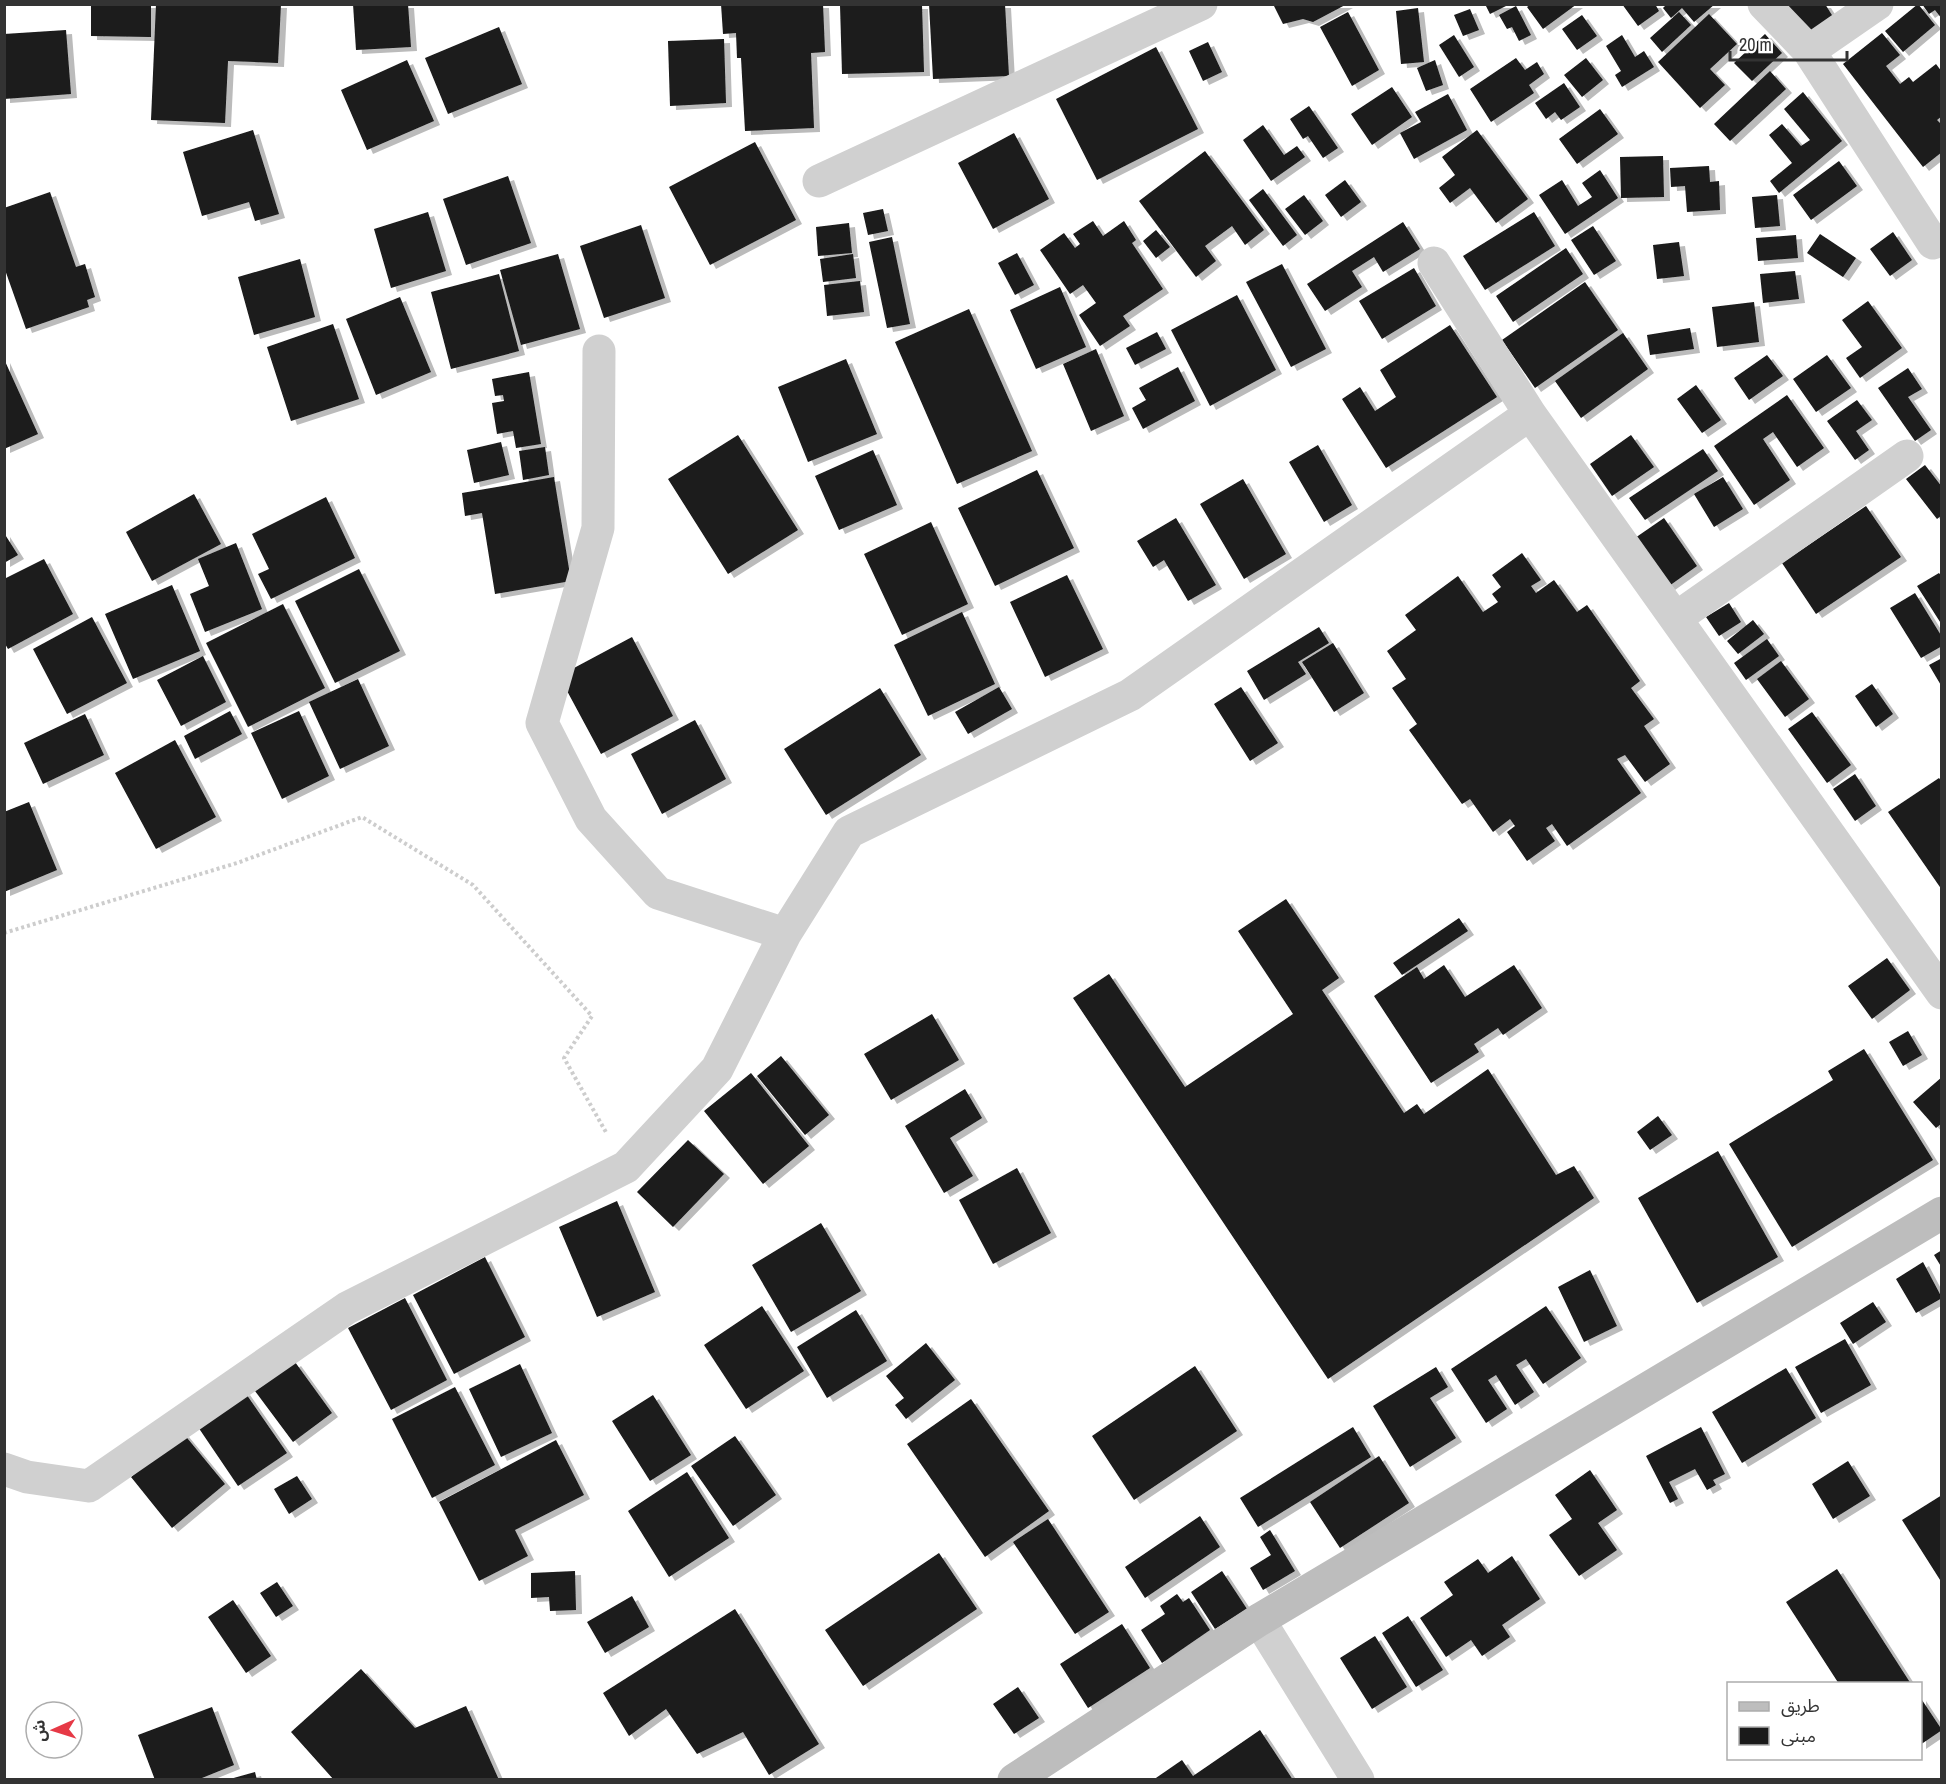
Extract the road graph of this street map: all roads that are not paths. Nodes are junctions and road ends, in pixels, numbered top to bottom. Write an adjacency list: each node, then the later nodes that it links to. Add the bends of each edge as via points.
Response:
1 (1201, 4): 5 (street)
2 (1764, 4): 4 (street)
3 (1877, 4): 4 (street)
4 (1809, 51): 6 (street)
5 (819, 182)
6 (1933, 243)
7 (1434, 263): 9 (street)
8 (599, 351): 12 (street, via 598,528 542,723 591,819 658,893)
9 (1530, 414): 11 (street); 12 (street, via 1130,695 849,832)
10 (1907, 456): 11 (street)
11 (1676, 618): 13 (street)
12 (785, 934): 15 (street, via 717,1069 626,1167 347,1308 89,1486 27,1477)
13 (1941, 993)
14 (1941, 1213): 16 (main road)
15 (4, 1469)
16 (1259, 1620): 17 (main road); 18 (street)
17 (1014, 1779)
18 (1358, 1779)

